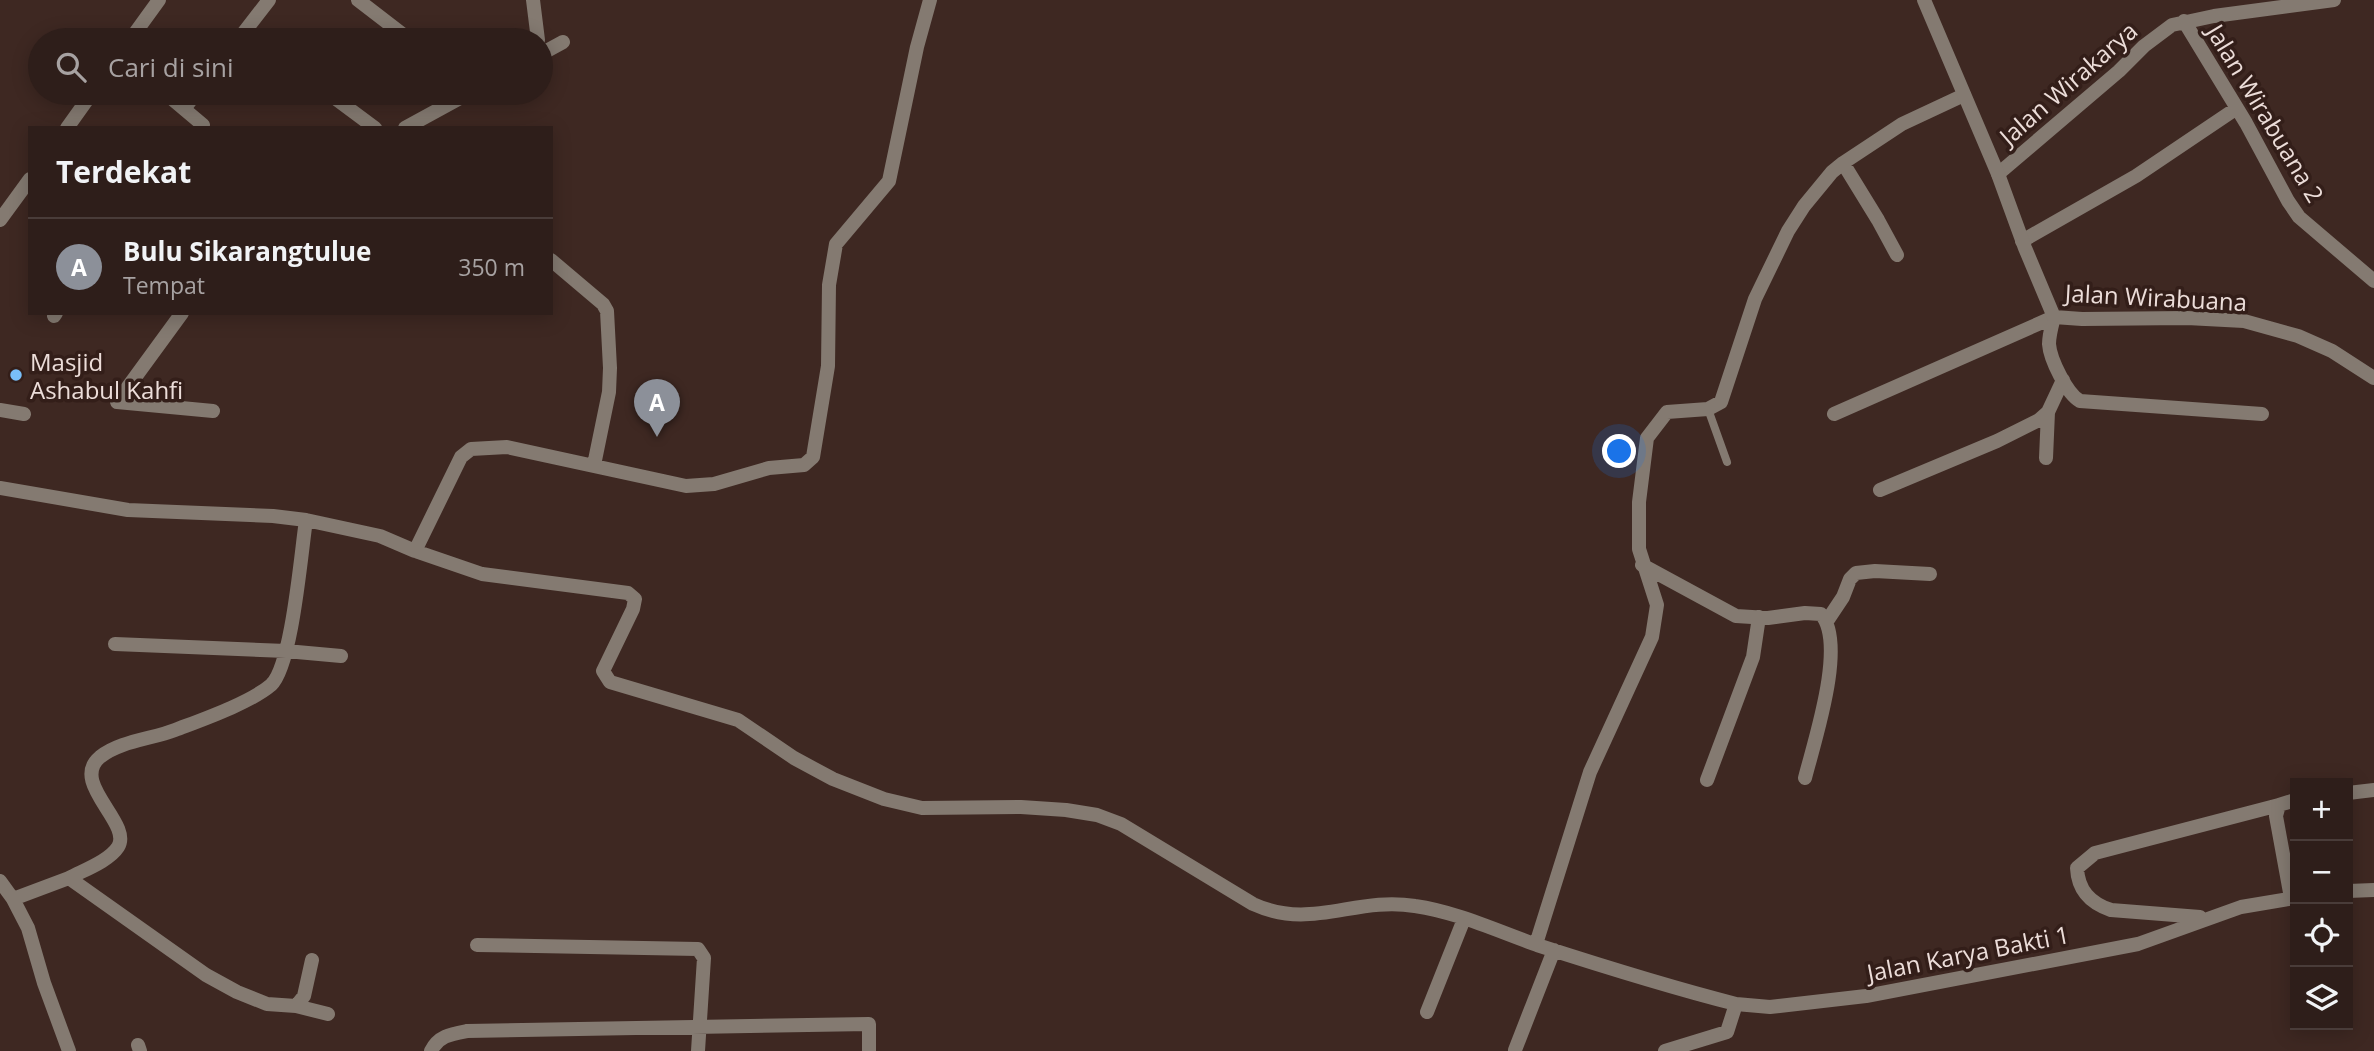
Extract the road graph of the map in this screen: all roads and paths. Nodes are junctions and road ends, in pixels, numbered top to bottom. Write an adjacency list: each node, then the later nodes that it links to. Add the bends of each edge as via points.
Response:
1 (159, 0): 9 (street)
2 (269, 0): 10 (street)
3 (358, 0): 11 (street)
4 (533, 0): 12 (street)
5 (930, 0): 48 (street, via 889,181 836,244 828,366 813,457 804,465 769,468 703,486 671,484)
6 (1924, 0): 15 (street, Jalan Wirabuana)
7 (2334, 0): 8 (street, Jalan Wirakarya)
8 (2184, 21): 21 (street, Jalan Wirabuana 2); 28 (street, Jalan Wirakarya, via 2144,46)
9 (139, 28)
10 (248, 28)
11 (394, 28)
12 (536, 28)
13 (562, 42): 14 (street)
14 (553, 47)
15 (1964, 95): 27 (street, via 1902,124); 28 (street, Jalan Wirabuana)
16 (83, 105): 23 (street)
17 (179, 105): 22 (street)
18 (187, 105): 22 (street)
19 (344, 105): 25 (street)
20 (447, 105): 26 (street)
21 (2237, 108): 31 (street, via 2136,176); 34 (street, Jalan Wirabuana 2, via 2299,217)
22 (184, 109): 24 (street)
23 (68, 126)
24 (203, 126)
25 (372, 126)
26 (409, 126)
27 (1843, 163): 32 (street); 39 (street, via 1788,231 1755,299 1721,402)
28 (1998, 174): 31 (street, Jalan Wirabuana)
29 (28, 182): 30 (street)
30 (0, 220)
31 (2022, 241): 36 (street, Jalan Wirabuana)
32 (1896, 255)
33 (553, 262): 48 (street, via 607,311 608,392)
34 (2374, 281)
35 (181, 315): 41 (street, via 117,402)
36 (2054, 317): 37 (street, Jalan Wirabuana, via 2244,321 2298,336); 38 (street, via 2049,346); 44 (street)
37 (2374, 378)
38 (2063, 380): 42 (street); 45 (street, via 2069,393 2080,401)
39 (1708, 409): 47 (lane); 53 (street, via 1667,412 1647,438 1638,534)
40 (0, 410): 43 (street)
41 (213, 411)
42 (2048, 412): 46 (street); 50 (street, via 1997,441)
43 (24, 414)
44 (1834, 414)
45 (2263, 414)
46 (2046, 458)
47 (1727, 462)
48 (594, 466): 52 (street, via 507,447 471,449 461,457)
49 (0, 488): 51 (street, via 128,509)
50 (1880, 490)
51 (306, 520): 52 (street, via 380,536); 58 (street)
52 (415, 551): 74 (street, Jalan Karya Bakti 1, via 482,574 628,593 635,599 633,609 603,671 610,682 738,720 833,779 884,799 922,808 1021,807 1097,815 1121,824 1253,904 1284,915 1306,916 1384,903)
53 (1642, 565): 55 (street, via 1736,616); 75 (street, via 1657,605 1652,637 1590,772)
54 (1930, 574): 56 (street, via 1856,573)
55 (1759, 617): 56 (street, via 1805,613 1821,614); 61 (street, via 1753,657)
56 (1827, 621): 60 (street, via 1828,684)
57 (115, 644): 58 (street)
58 (286, 651): 59 (street); 66 (street, via 278,676 260,693 192,724 122,745 100,757 91,776 121,840 110,855)
59 (341, 656)
60 (1805, 778)
61 (1707, 780)
62 (2374, 790): 63 (street)
63 (2353, 792)
64 (2290, 801): 65 (street)
65 (2279, 804): 68 (street, via 2277,828); 73 (street, via 2095,853 2077,868 2081,889 2099,906)
66 (69, 878): 71 (street); 80 (street, via 206,975 267,1004)
67 (0, 881): 71 (street)
68 (2290, 885)
69 (2374, 890): 70 (street)
70 (2353, 891)
71 (13, 899): 85 (street, via 28,928)
72 (2290, 899): 73 (street, Jalan Karya Bakti 1)
73 (2207, 917): 79 (street, Jalan Karya Bakti 1, via 2138,944 1866,996 1782,1006)
74 (1464, 919): 75 (street, Jalan Karya Bakti 1); 81 (street)
75 (1536, 944): 77 (street, Jalan Karya Bakti 1)
76 (477, 945): 83 (street, via 698,949 704,958)
77 (1554, 950): 79 (street, Jalan Karya Bakti 1); 84 (street)
78 (312, 960): 80 (street, via 304,996)
79 (1736, 1004): 89 (street, via 1727,1032)
80 (296, 1006): 82 (street)
81 (1427, 1012)
82 (328, 1014)
83 (698, 1028): 86 (street, via 467,1031 448,1034); 87 (street); 88 (street, via 869,1024)
84 (1515, 1050)
85 (69, 1051)
86 (430, 1051)
87 (698, 1051)
88 (869, 1051)
89 (1665, 1051)

